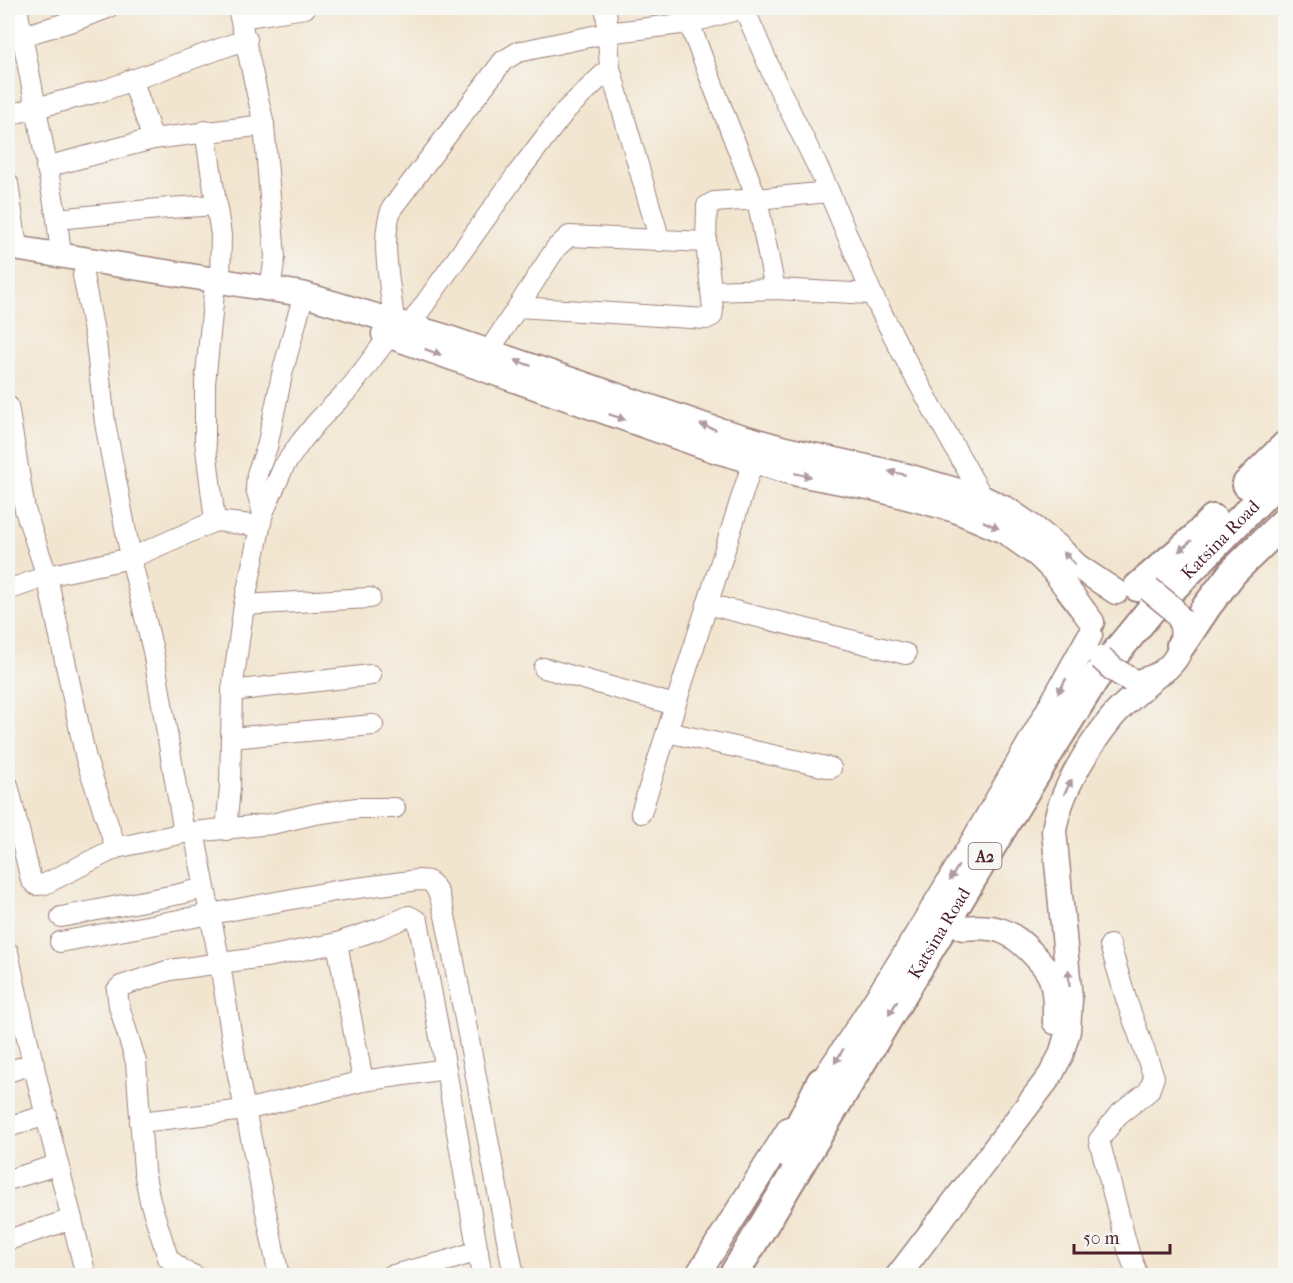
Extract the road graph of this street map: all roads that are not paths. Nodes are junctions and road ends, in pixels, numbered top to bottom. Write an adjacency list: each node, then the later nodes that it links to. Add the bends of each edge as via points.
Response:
1 (17, 8): 8 (street)
2 (108, 8): 8 (street)
3 (305, 8): 5 (street)
4 (606, 8): 7 (street)
5 (240, 13): 9 (street)
6 (689, 23): 7 (street); 19 (street, via 744,8); 20 (street)
7 (607, 33): 10 (street); 35 (street, via 518,52 503,61 392,208 386,237)
8 (15, 39): 12 (street)
9 (247, 39): 11 (street); 14 (street)
10 (610, 68): 23 (street); 35 (street, via 566,110)
11 (132, 79): 12 (street); 16 (street)
12 (37, 109): 13 (street); 17 (street)
13 (8, 115)
14 (264, 124): 15 (street); 29 (street, via 275,257)
15 (205, 131): 16 (street); 21 (street)
16 (153, 139): 17 (street)
17 (46, 167): 22 (street)
18 (8, 183): 25 (street)
19 (829, 192): 20 (street); 32 (street)
20 (757, 199): 24 (street, via 709,203 705,211); 30 (street)
21 (217, 205): 22 (street); 28 (street, via 221,235)
22 (57, 219): 26 (street)
23 (660, 241): 24 (street); 33 (street, via 568,236)
24 (706, 242): 31 (street)
25 (11, 253): 26 (main road); 27 (main road)
26 (61, 256): 28 (main road)
27 (83, 276): 28 (main road); 49 (street)
28 (217, 287): 29 (main road); 34 (main road); 48 (street, via 205,384 205,441)
29 (270, 288): 35 (main road, via 302,294)
30 (775, 289): 31 (street); 32 (street)
31 (711, 291): 33 (street, via 712,316 706,319)
32 (872, 294): 45 (street)
33 (518, 307): 36 (street)
34 (300, 308): 35 (main road); 39 (street)
35 (398, 327): 36 (main road); 41 (street); 42 (main road, one-way to 42, via 657,430)
36 (489, 351): 45 (main road, one-way to 36, via 712,428)
37 (8, 406): 40 (street)
38 (1286, 445): 51 (highway, one-way to 51, via 1195,538)
39 (267, 447): 41 (street); 46 (street, via 256,488)
40 (11, 451): 50 (street)
41 (290, 457): 46 (street)
42 (753, 461): 54 (street); 56 (main road, one-way to 56, via 873,488 988,523 1040,556)
43 (1286, 473): 110 (highway, Katsina Road / A2, one-way to 110, via 1150,611 1095,678)
44 (1286, 493): 78 (highway, Katsina Road / A2, via 1114,680)
45 (983, 498): 51 (main road, one-way to 45, via 1077,566 1034,528)
46 (262, 519): 48 (street); 55 (street)
47 (1286, 520): 57 (highway, via 1233,572)
48 (214, 521): 49 (street)
49 (131, 558): 50 (street); 72 (street)
50 (47, 576): 52 (street); 74 (street, via 86,759)
51 (1134, 589): 56 (main road, via 1101,604); 57 (main road, bridge, via 1172,608)
52 (8, 590)
53 (370, 598): 55 (street)
54 (707, 604): 58 (street); 63 (street)
55 (244, 605): 62 (street)
56 (1091, 628): 61 (main road, bridge, via 1092,648 1113,669 1131,680); 91 (main road, one-way to 91, via 1003,792)
57 (1181, 632): 61 (main road, via 1176,657)
58 (906, 654)
59 (544, 668): 63 (street)
60 (371, 675): 62 (street)
61 (1157, 675): 113 (main road, one-way to 61, via 1062,1055 1070,999 1054,831 1056,816 1078,768 1110,720)
62 (232, 691): 66 (street)
63 (675, 705): 65 (street)
64 (373, 725): 66 (street)
65 (667, 732): 67 (street); 70 (street)
66 (231, 738): 71 (street)
67 (831, 768)
68 (8, 785): 73 (street)
69 (395, 808): 71 (street, via 357,808)
70 (641, 813)
71 (226, 830): 72 (street)
72 (189, 833): 74 (street); 75 (street)
73 (15, 845): 74 (street, via 36,885)
74 (116, 848)
75 (204, 888): 76 (street); 77 (street)
76 (210, 914): 79 (street); 83 (street); 85 (street, via 335,891 428,881 439,896 450,935)
77 (61, 917)
78 (963, 928): 111 (highway, Katsina Road / A2); 112 (main road, via 982,926 1019,938 1050,976 1056,1025 1037,1069)
79 (60, 942)
80 (337, 943): 83 (street); 86 (street, via 403,917 418,921); 90 (street)
81 (1110, 945): 101 (street, via 1154,1077 1149,1091 1118,1115 1099,1140)
82 (8, 959): 84 (street)
83 (220, 964): 92 (street); 94 (street, via 170,970 117,990 135,1062)
84 (14, 1017): 87 (street)
85 (466, 1025): 86 (street); 107 (street)
86 (438, 1032): 88 (street)
87 (34, 1063): 89 (street); 93 (street)
88 (446, 1069): 90 (street); 100 (street)
89 (8, 1072)
90 (363, 1081): 92 (street)
91 (821, 1082): 108 (main road); 109 (highway, via 754,1213)
92 (245, 1110): 94 (street); 104 (street)
93 (47, 1115): 95 (street); 96 (street)
94 (140, 1122): 103 (street, via 150,1201 168,1258 183,1271)
95 (8, 1127)
96 (57, 1166): 97 (street); 98 (street)
97 (8, 1180)
98 (72, 1219): 99 (street); 102 (street)
99 (8, 1240)
100 (478, 1251): 105 (street); 106 (street)
101 (1135, 1274)
102 (86, 1275)
103 (195, 1275)
104 (279, 1275)
105 (390, 1275)
106 (482, 1275)
107 (514, 1275)
108 (697, 1275)
109 (716, 1275)
110 (733, 1275)
111 (755, 1275)
112 (880, 1275)
113 (898, 1275)

